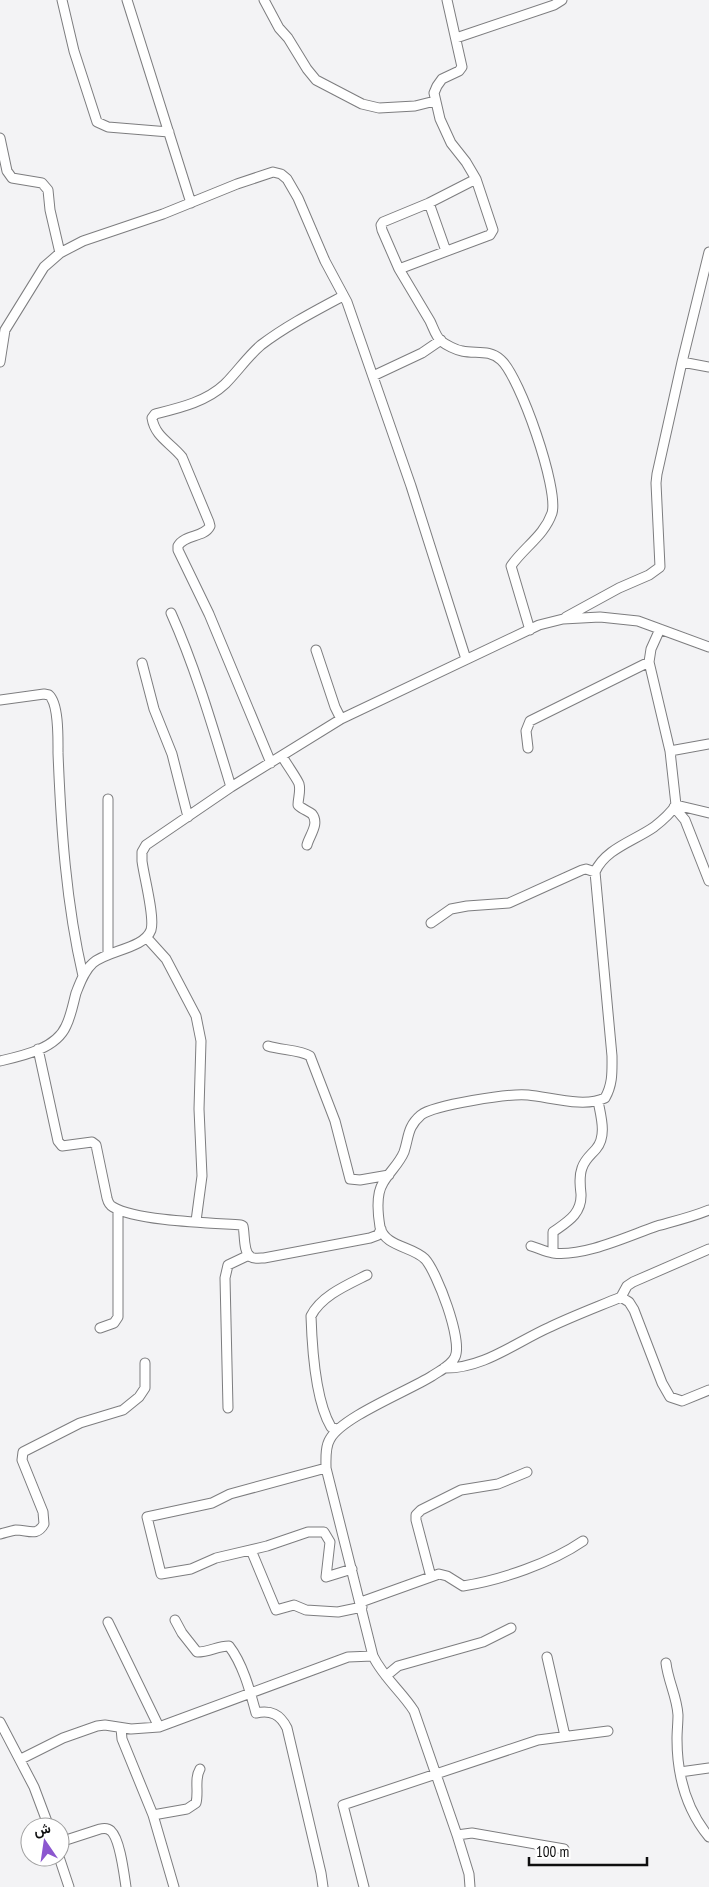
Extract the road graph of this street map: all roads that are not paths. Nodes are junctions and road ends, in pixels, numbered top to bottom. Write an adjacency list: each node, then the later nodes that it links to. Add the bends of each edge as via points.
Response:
1 (62, 0): 8 (street, via 74,51 97,122 108,127)
2 (127, 0): 8 (street)
3 (264, 0): 7 (street, via 279,28 316,80 362,104 379,108)
4 (447, 0): 6 (street)
5 (562, 0): 6 (street)
6 (456, 38): 7 (street, via 462,67 442,79 434,93)
7 (436, 101): 10 (street, via 451,143)
8 (169, 132): 11 (street)
9 (0, 138): 15 (street, via 12,178 42,183 48,190)
10 (476, 179): 12 (street); 13 (street, via 492,230 490,235)
11 (191, 203): 15 (street, via 83,241); 17 (street, via 273,172 281,174 298,198)
12 (429, 203): 13 (street); 16 (street, via 381,225)
13 (446, 250): 16 (street)
14 (709, 252): 22 (street)
15 (60, 253): 19 (street, via 44,268)
16 (399, 268): 20 (street)
17 (343, 296): 24 (street); 40 (street, via 260,346 223,386 206,397 152,418 158,435 182,457 209,522 206,532 183,540 178,550)
18 (0, 320): 19 (street)
19 (11, 320): 21 (street, via 5,330)
20 (440, 340): 24 (street, via 422,353); 28 (street, via 462,351 493,354 502,361 528,409 554,505 539,537 510,566)
21 (0, 362)
22 (682, 362): 23 (street); 26 (street, via 656,483 660,567)
23 (709, 367)
24 (373, 376): 31 (street)
25 (171, 613): 41 (street, via 204,699)
26 (563, 619): 27 (street, via 600,617 638,621); 28 (street)
27 (660, 629): 29 (street); 32 (street)
28 (530, 630): 31 (street)
29 (709, 647)
30 (316, 650): 35 (street)
31 (466, 659): 35 (street)
32 (649, 662): 37 (street, via 530,721 526,731); 38 (street)
33 (142, 664): 45 (street, via 154,709 172,754)
34 (0, 700): 52 (street, via 44,694 54,701 65,868)
35 (341, 719): 39 (street)
36 (709, 744): 38 (street)
37 (528, 748)
38 (670, 751): 43 (street)
39 (282, 756): 40 (street); 46 (street, via 298,780 298,805 311,813 315,820 314,832)
40 (271, 763): 41 (street)
41 (231, 787): 45 (street)
42 (108, 799): 51 (street)
43 (675, 806): 44 (street); 47 (street, via 653,828 606,856); 48 (street, via 687,825)
44 (709, 813)
45 (188, 817): 50 (street, via 146,845 142,852 151,916 151,928)
46 (307, 846)
47 (595, 872): 49 (street, via 582,870 508,903 451,909); 56 (street, via 612,1074 611,1088 605,1098)
48 (709, 881)
49 (431, 922)
50 (146, 938): 51 (street); 60 (street, via 166,959 196,1016 201,1041 199,1109 202,1176)
51 (108, 954): 52 (street, via 94,962)
52 (83, 976): 54 (street, via 63,1031)
53 (268, 1046): 57 (street, via 310,1056 335,1122 350,1179)
54 (38, 1049): 55 (street); 58 (street, via 58,1141 62,1146 94,1143 109,1204)
55 (0, 1061)
56 (598, 1101): 57 (street, via 587,1103 525,1094 506,1095 422,1114 408,1130 401,1158); 64 (street, via 603,1134 582,1168 577,1211 572,1220 553,1232)
57 (389, 1175): 61 (street, via 382,1183 379,1195)
58 (118, 1210): 60 (street, via 141,1216); 68 (street, via 118,1317 114,1323)
59 (709, 1210): 64 (street, via 602,1246)
60 (196, 1221): 65 (street, via 243,1226)
61 (380, 1229): 65 (street, via 378,1235 370,1238 264,1258); 70 (street, via 388,1240 424,1259 433,1272 457,1341 455,1357)
62 (531, 1246): 64 (street)
63 (709, 1249): 67 (street, via 633,1282)
64 (553, 1253)
65 (249, 1255): 72 (street, via 228,1265 225,1278)
66 (367, 1275): 73 (street, via 339,1289 310,1316 324,1414 330,1427)
67 (621, 1297): 70 (street, via 472,1365); 71 (street, via 634,1310 670,1396 682,1400)
68 (100, 1328)
69 (145, 1363): 76 (street, via 146,1388 131,1405 80,1423 23,1452 22,1460 43,1512 44,1524 34,1533 15,1530)
70 (444, 1368): 73 (street)
71 (709, 1390)
72 (228, 1408)
73 (336, 1429): 74 (street, via 329,1440)
74 (326, 1468): 78 (street, via 230,1494 212,1503 147,1517 161,1574 191,1569 216,1558); 79 (street)
75 (527, 1472): 80 (street, via 498,1484 461,1490 416,1515)
76 (0, 1534)
77 (583, 1541): 80 (street, via 546,1562 478,1584 463,1586 447,1576)
78 (251, 1550): 79 (street, via 308,1532 324,1532 330,1542 326,1577); 81 (street, via 276,1610 294,1605 306,1610 338,1612)
79 (352, 1569): 81 (street)
80 (431, 1576): 81 (street)
81 (362, 1605): 85 (street)
82 (175, 1620): 89 (street, via 197,1652 229,1646)
83 (108, 1622): 91 (street)
84 (511, 1628): 88 (street, via 483,1642 398,1666)
85 (373, 1656): 88 (street); 89 (street, via 348,1657)
86 (547, 1657): 94 (street)
87 (666, 1662): 99 (street, via 678,1716)
88 (386, 1676): 98 (street, via 414,1711)
89 (251, 1693): 91 (street); 110 (street, via 256,1713 267,1711 282,1718 287,1728)
90 (0, 1722): 95 (street)
91 (159, 1727): 92 (street)
92 (121, 1728): 95 (street, via 105,1725 85,1729); 100 (street, via 124,1745)
93 (608, 1731): 94 (street)
94 (565, 1736): 98 (street, via 538,1740)
95 (21, 1759): 101 (street)
96 (709, 1768): 99 (street)
97 (200, 1769): 100 (street, via 196,1803 187,1809)
98 (436, 1772): 102 (street); 111 (street, via 343,1804)
99 (680, 1772): 103 (street, via 688,1802)
100 (153, 1815): 109 (street)
101 (45, 1817)
102 (457, 1835): 105 (street, via 484,1834); 112 (street)
103 (709, 1837)
104 (70, 1839): 108 (street, via 100,1829 110,1830 117,1843)
105 (564, 1850)
106 (62, 1867): 107 (street)
107 (69, 1887)
108 (126, 1887)
109 (174, 1887)
110 (323, 1887)
111 (364, 1887)
112 (470, 1887)

